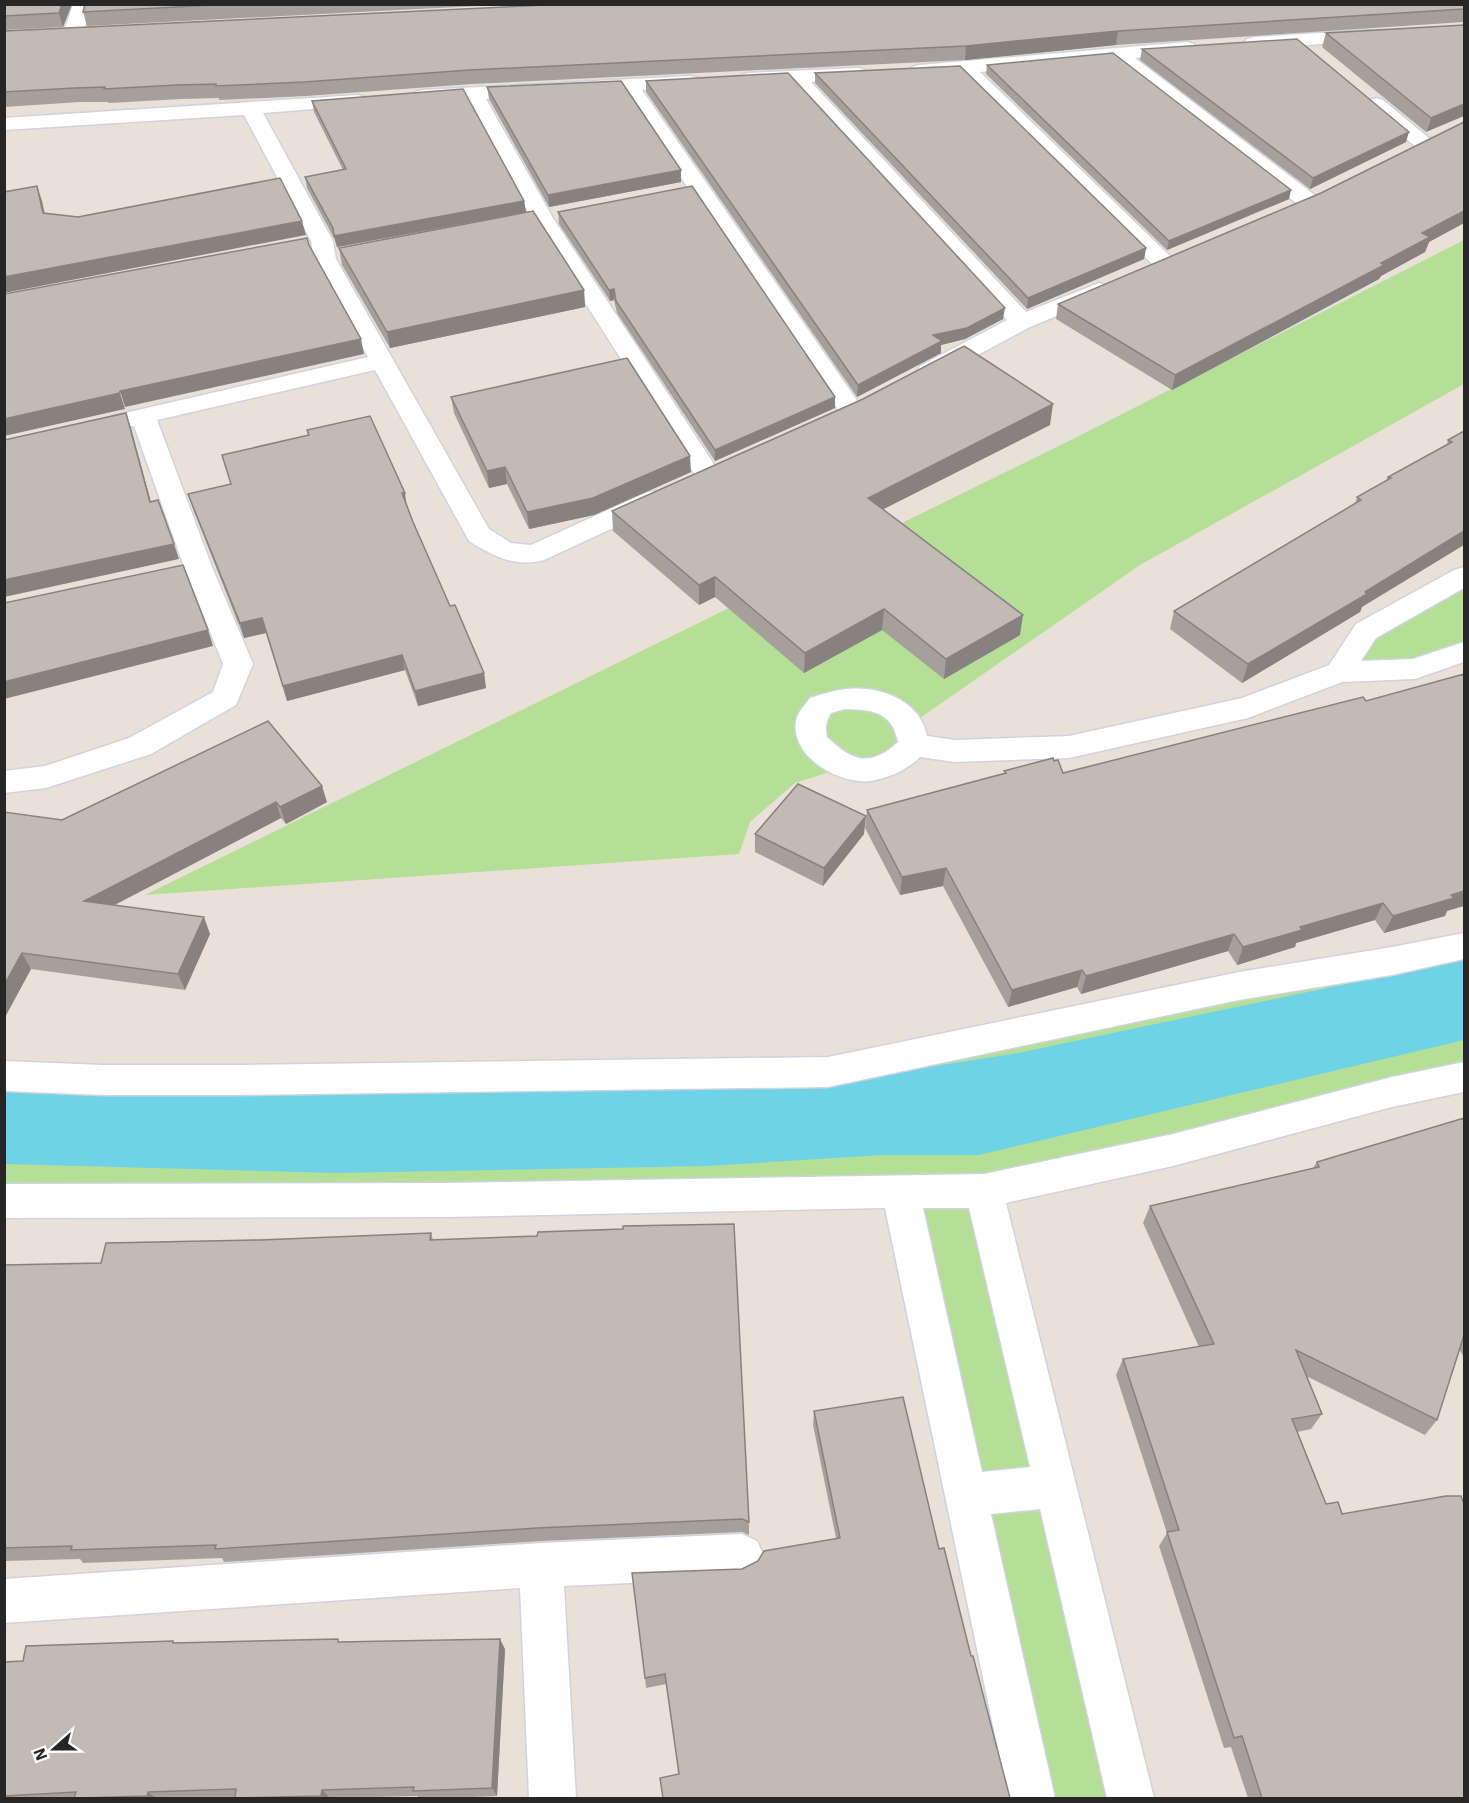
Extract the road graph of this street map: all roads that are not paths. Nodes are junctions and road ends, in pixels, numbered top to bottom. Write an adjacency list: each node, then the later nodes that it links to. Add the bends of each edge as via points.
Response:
1 (82, 4): 4 (street)
2 (96, 33): 4 (street)
3 (1393, 34): 6 (street)
4 (73, 35): 5 (street)
5 (52, 36)
6 (1298, 40): 7 (street); 10 (street)
7 (1230, 45)
8 (1207, 46): 9 (street)
9 (1116, 53): 11 (street); 25 (street)
10 (1316, 55)
11 (965, 68): 12 (street); 30 (street, via 1153,268)
12 (897, 72)
13 (874, 73): 14 (street)
14 (795, 77): 15 (street); 30 (street)
15 (628, 84): 16 (street); 23 (street)
16 (472, 92): 18 (street); 26 (street)
17 (1360, 92): 22 (street)
18 (402, 98)
19 (379, 99): 20 (street)
20 (251, 109): 21 (street); 29 (street)
21 (4, 124)
22 (1423, 144)
23 (697, 188): 24 (street); 33 (street)
24 (675, 192)
25 (1308, 200)
26 (553, 216): 27 (street); 31 (street, via 718,470 534,554 504,551 479,535)
27 (519, 223)
28 (299, 246): 29 (street)
29 (332, 252): 31 (street)
30 (1022, 322): 32 (street)
31 (383, 361): 34 (street)
32 (912, 380)
33 (852, 411)
34 (143, 416): 35 (street); 40 (street, via 187,569 238,664 225,698 140,746 46,777)
35 (97, 426)
36 (1464, 576): 38 (street, via 1366,630)
37 (1464, 652): 38 (street, via 1415,669)
38 (1339, 672): 39 (street, via 1248,707 1070,747 955,751)
39 (914, 745)
40 (4, 782)
41 (1464, 946): 42 (street, via 1239,986 828,1072 237,1080)
42 (4, 1076)
43 (1464, 1077): 45 (street, via 1173,1150)
44 (900, 1191): 45 (street); 46 (street, via 458,1200); 48 (street)
45 (984, 1191): 47 (street)
46 (4, 1201)
47 (1055, 1486): 48 (street); 54 (street)
48 (966, 1495): 53 (street)
49 (742, 1556): 50 (street)
50 (541, 1565): 51 (street); 52 (street)
51 (4, 1602)
52 (552, 1798)
53 (1031, 1798)
54 (1131, 1798)

